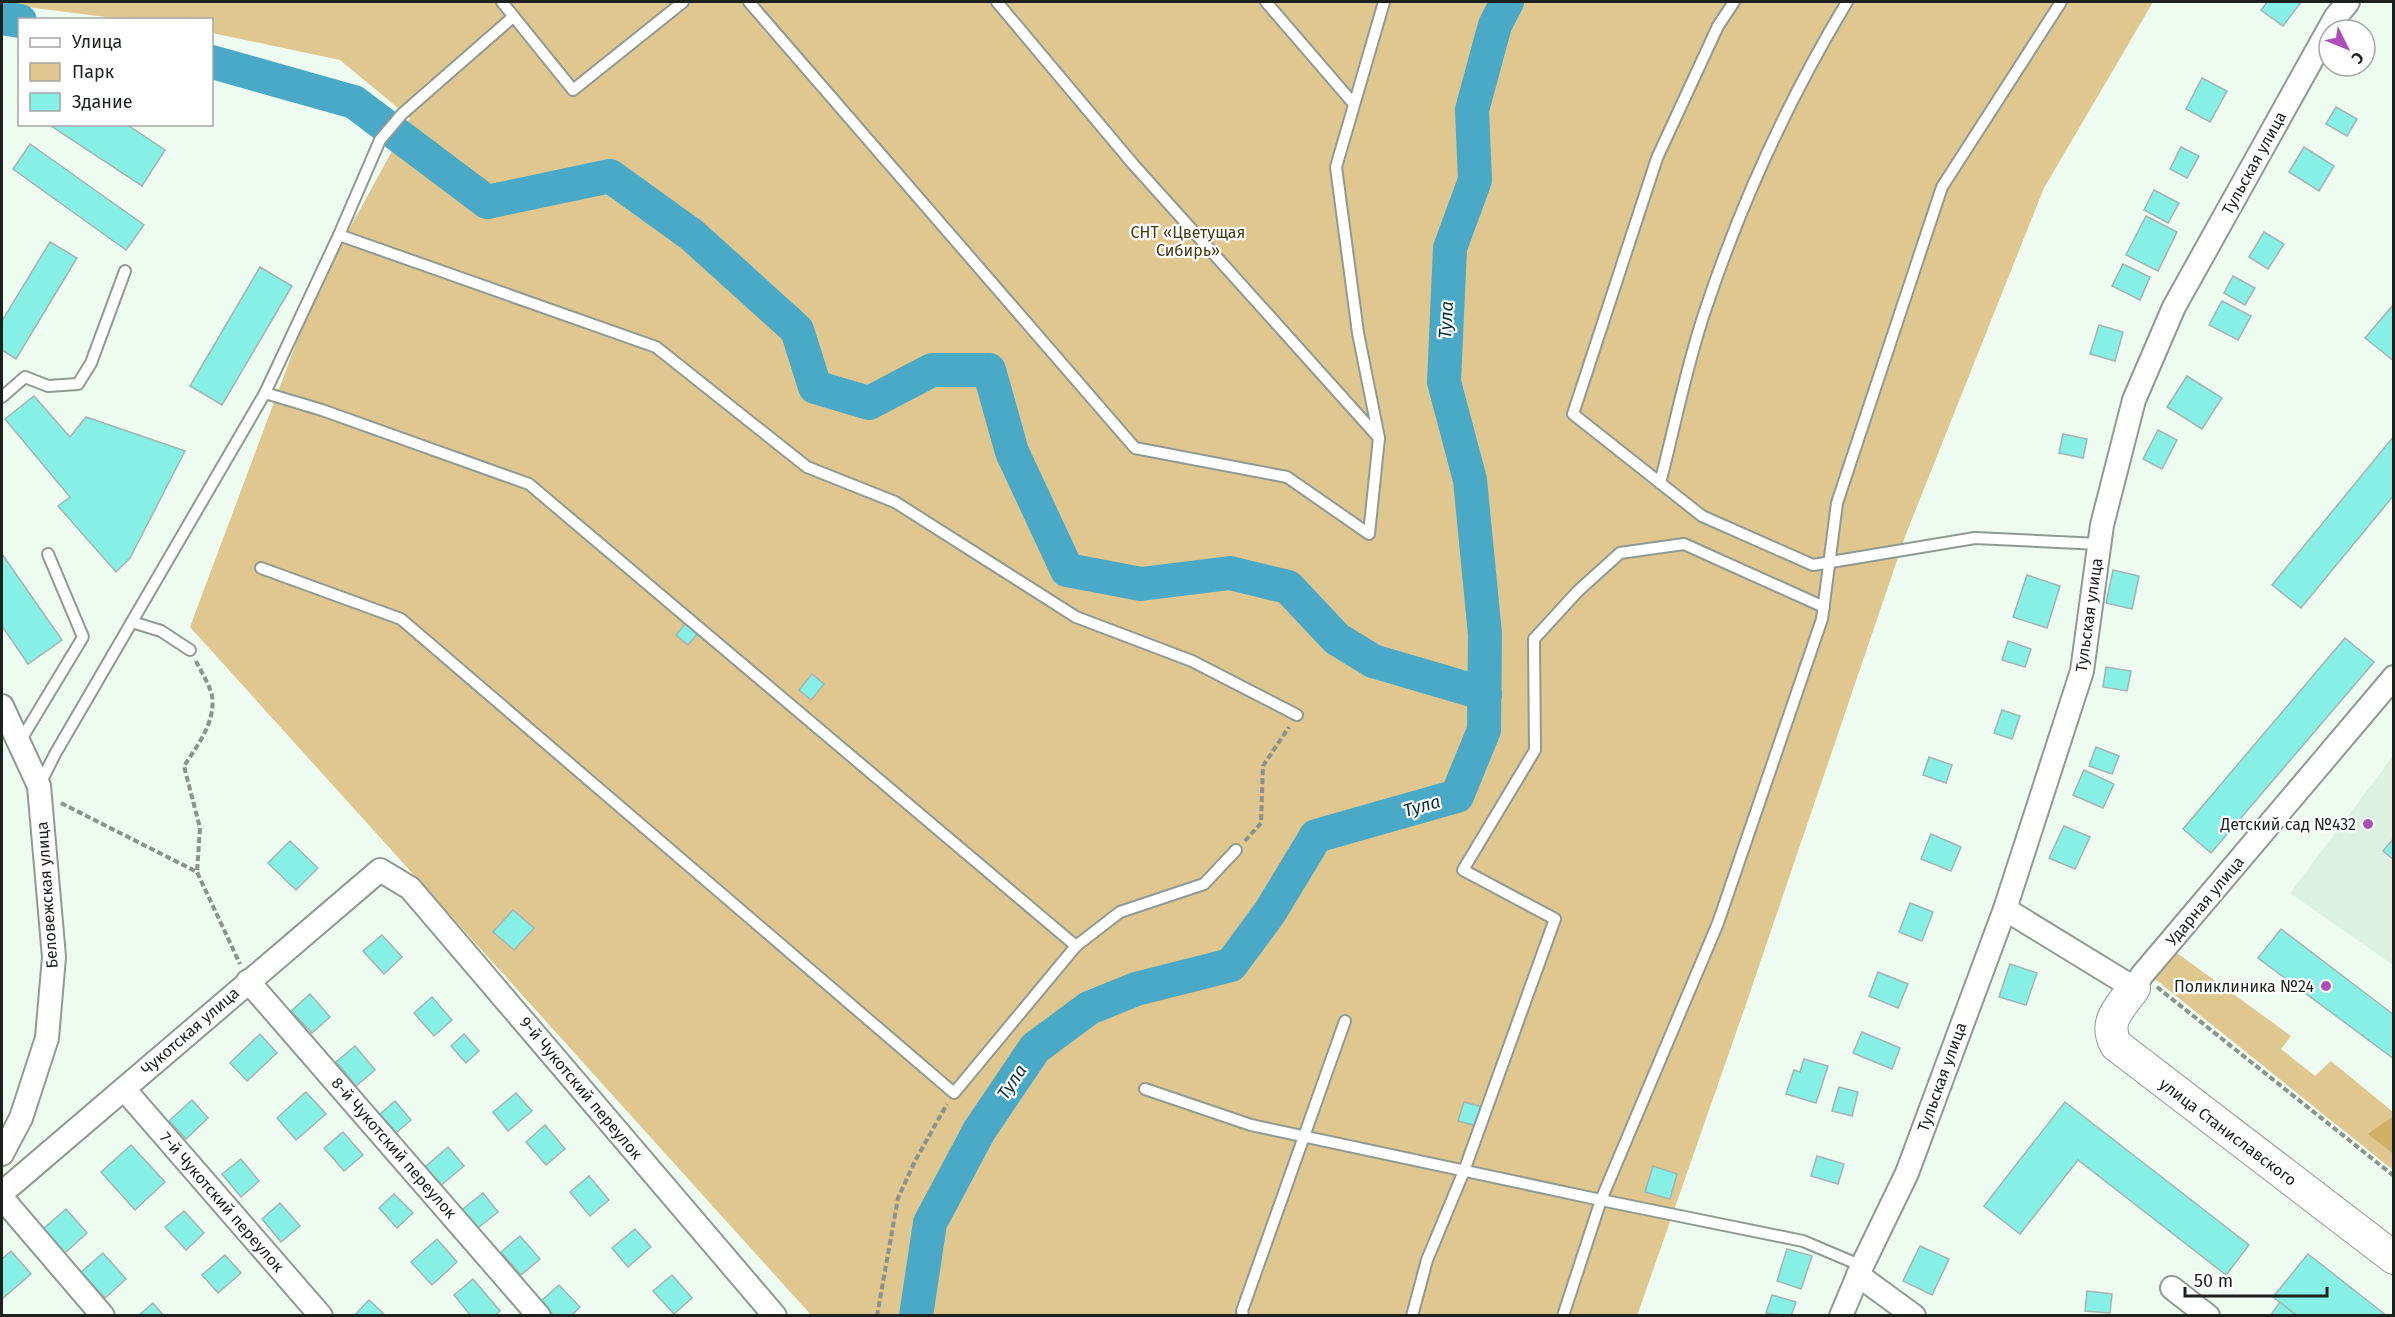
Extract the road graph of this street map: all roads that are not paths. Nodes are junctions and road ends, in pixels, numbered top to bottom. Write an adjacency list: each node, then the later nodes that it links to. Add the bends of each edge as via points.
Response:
1 (502, 2): 11 (lane)
2 (683, 2): 11 (lane, via 573,90)
3 (749, 2): 17 (lane, via 1135,448 1287,477 1369,534)
4 (997, 2): 17 (lane, via 1133,164)
5 (1266, 2): 12 (lane)
6 (1384, 2): 12 (lane)
7 (1734, 2): 18 (lane, via 1718,26 1657,158 1573,414)
8 (1847, 2): 18 (lane, via 1816,53 1752,181 1704,313)
9 (2061, 2): 21 (lane, via 1942,187 1837,503)
10 (2348, 2): 19 (street, Тульская улица, via 2335,18 2174,307 2134,400)
11 (513, 17): 13 (lane, via 402,114 380,140)
12 (1353, 103): 17 (lane, via 1336,167 1358,333)
13 (339, 235): 15 (lane); 28 (lane, via 656,347 807,467 895,502 1076,617 1192,661)
14 (125, 270): 16 (lane, via 91,363 78,384 48,386 26,377)
15 (265, 393): 24 (lane); 34 (lane, via 529,484)
16 (2, 397)
17 (1379, 438)
18 (1660, 483): 21 (lane, via 1702,516 1813,565)
19 (2099, 544): 21 (lane, via 1975,538); 33 (street, Тульская улица, via 2082,671)
20 (48, 554): 29 (lane, via 83,638)
21 (1830, 562): 23 (lane)
22 (261, 568): 34 (lane, via 401,619 954,1093)
23 (1824, 607): 42 (lane, via 1684,544 1620,553 1534,639 1535,750 1463,870 1555,919); 45 (lane, via 1718,923)
24 (132, 622): 25 (lane, via 161,631); 30 (lane)
25 (190, 650)
26 (2394, 677): 36 (street, Ударная улица)
27 (2, 706): 29 (street, Беловежская улица)
28 (1297, 715)
29 (19, 743): 30 (street, Беловежская улица)
30 (39, 789): 41 (street, Беловежская улица, via 54,957 47,1038 21,1118)
31 (1236, 850): 34 (lane, via 1204,884 1120,912)
32 (380, 870): 35 (street, Чукотская улица); 52 (street, 9-й Чукотский переулок, via 410,888)
33 (2005, 909): 36 (street); 47 (street, Тульская улица, via 1907,1173)
34 (1076, 946)
35 (249, 981): 38 (street, Чукотская улица); 51 (street, 8-й Чукотский переулок)
36 (2138, 982): 46 (street, улица Станиславского, via 2110,1021 2116,1046)
37 (1345, 1021): 40 (lane)
38 (124, 1089): 43 (street, Чукотская улица); 50 (street, 7-й Чукотский переулок)
39 (1145, 1089): 40 (lane, via 1251,1125)
40 (1303, 1136): 42 (lane); 53 (lane)
41 (2, 1154)
42 (1464, 1170): 45 (lane); 54 (lane, via 1427,1260)
43 (2, 1192)
44 (2, 1198): 49 (street)
45 (1601, 1200): 47 (lane, via 1803,1241); 55 (lane)
46 (2394, 1258)
47 (1860, 1271): 56 (street, Тульская улица); 57 (street)
48 (2172, 1288): 58 (street)
49 (103, 1316)
50 (321, 1316)
51 (538, 1316)
52 (775, 1316)
53 (1243, 1316)
54 (1412, 1316)
55 (1563, 1316)
56 (1841, 1316)
57 (1914, 1316)
58 (2208, 1316)

